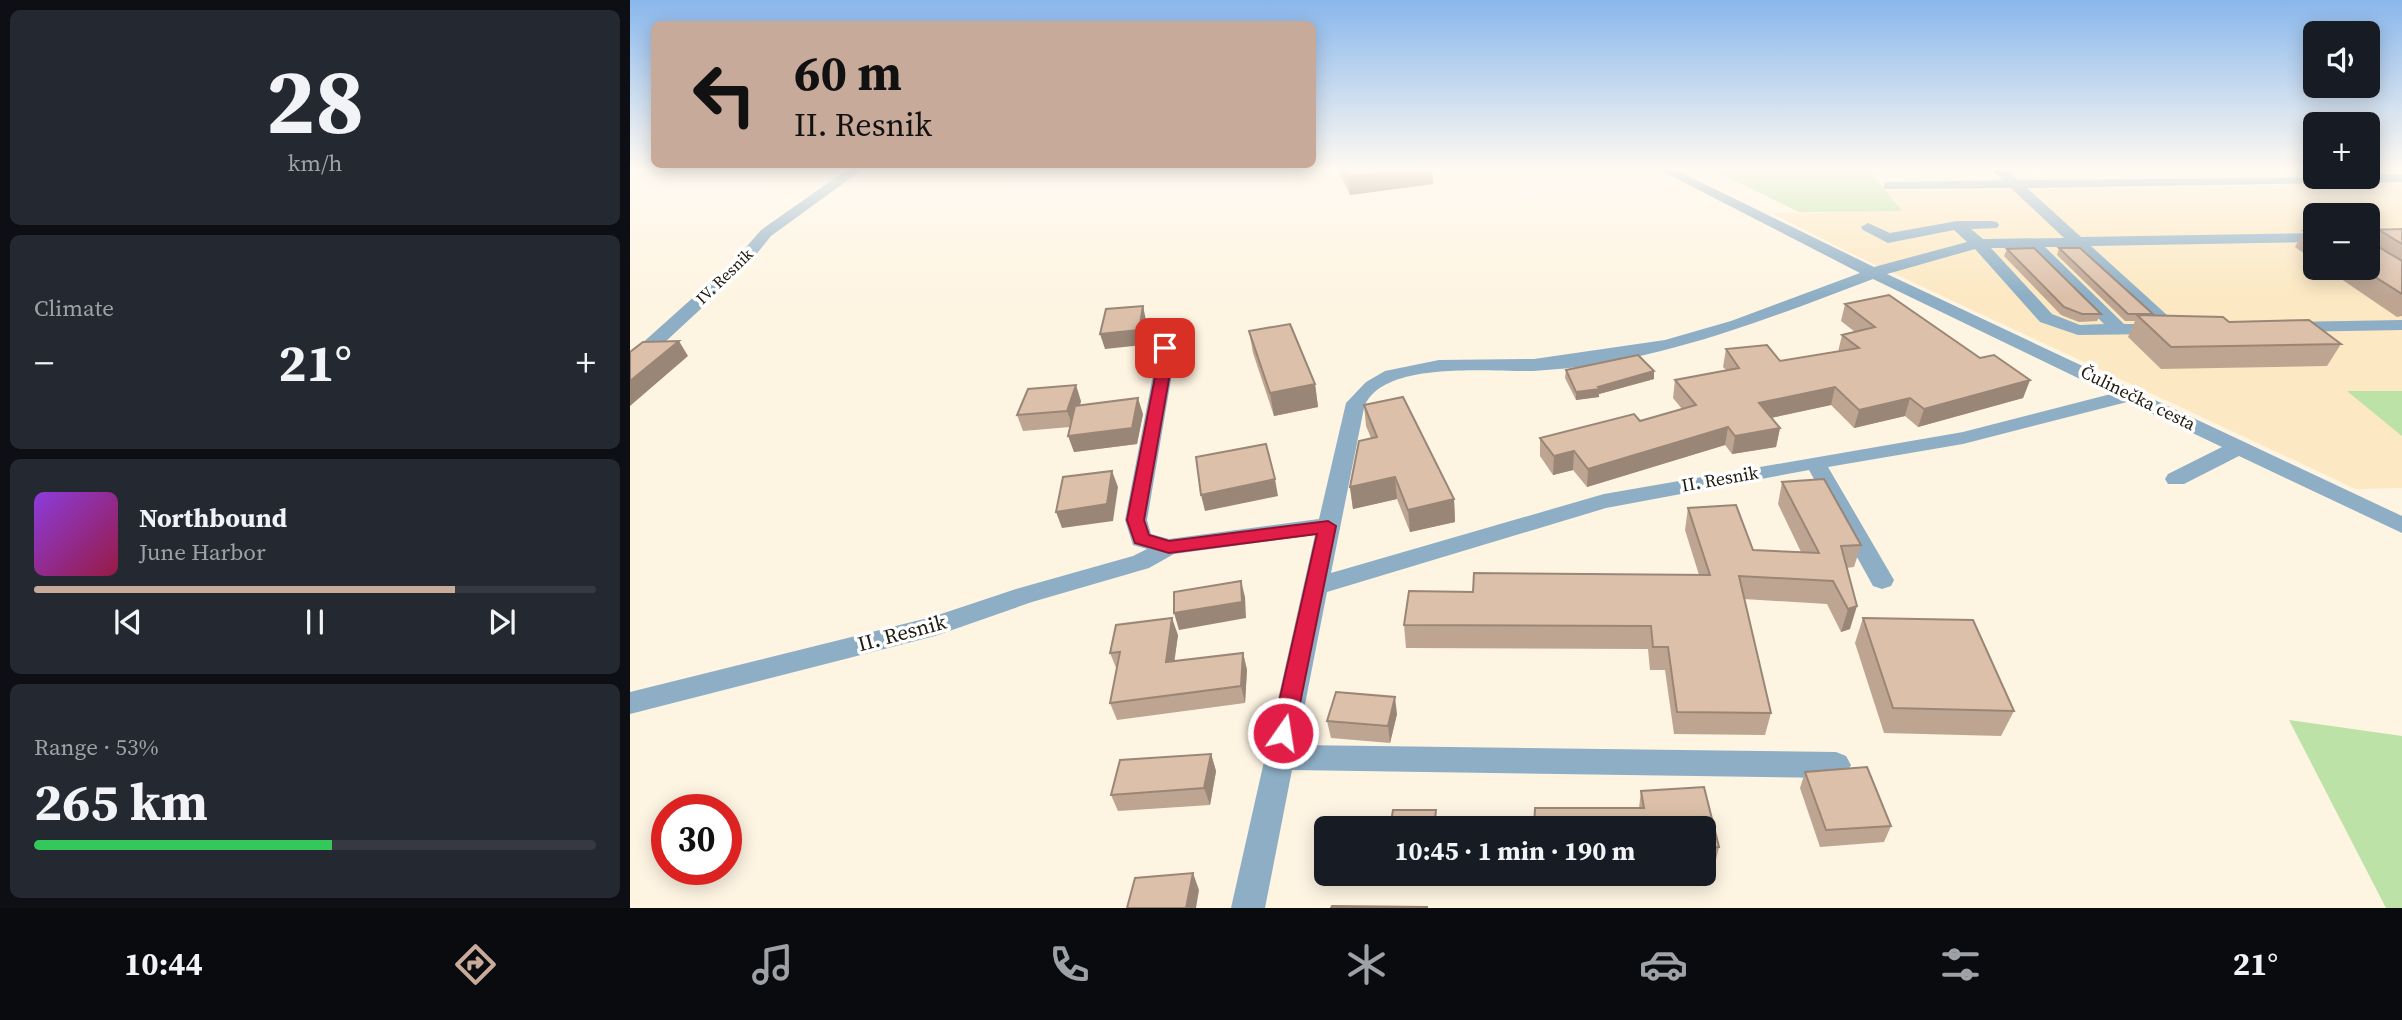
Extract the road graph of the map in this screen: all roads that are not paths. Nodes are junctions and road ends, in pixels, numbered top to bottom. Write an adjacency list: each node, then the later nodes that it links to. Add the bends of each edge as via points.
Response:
1 (796, 211): 16 (street, IV. Resnik, via 766,233 740,264)
2 (1749, 211): 11 (street, Čulinečka cesta)
3 (2043, 211): 8 (street)
4 (1958, 225): 5 (street); 6 (street, via 1888,238); 10 (street)
5 (1992, 225)
6 (1868, 228)
7 (2303, 237): 8 (street)
8 (2074, 242): 9 (street); 14 (street, via 2179,328)
9 (2032, 243): 10 (street); 14 (street)
10 (1979, 244): 11 (street); 14 (street, via 2046,318 2078,330)
11 (1873, 273): 17 (street, Čulinečka cesta); 22 (street, via 1704,336 1657,348 1536,365 1438,366 1387,377 1356,402)
12 (2402, 325): 13 (street)
13 (2267, 327)
14 (2120, 330)
15 (1165, 348): 23 (street, via 1136,520 1141,539)
16 (630, 364)
17 (2131, 395): 18 (street, Čulinečka cesta); 19 (street, II. Resnik, via 1964,438)
18 (2239, 447): 20 (street); 21 (street, Čulinečka cesta)
19 (1815, 462): 24 (street); 25 (street, II. Resnik, via 1604,501)
20 (2176, 479)
21 (2402, 525)
22 (1328, 526): 23 (street, II. Resnik); 25 (street)
23 (1169, 547): 26 (street, II. Resnik, via 1141,562 935,626)
24 (1882, 580)
25 (1315, 587): 27 (street)
26 (630, 703)
27 (1278, 757): 28 (street); 29 (street)
28 (1836, 765)
29 (1248, 908)

